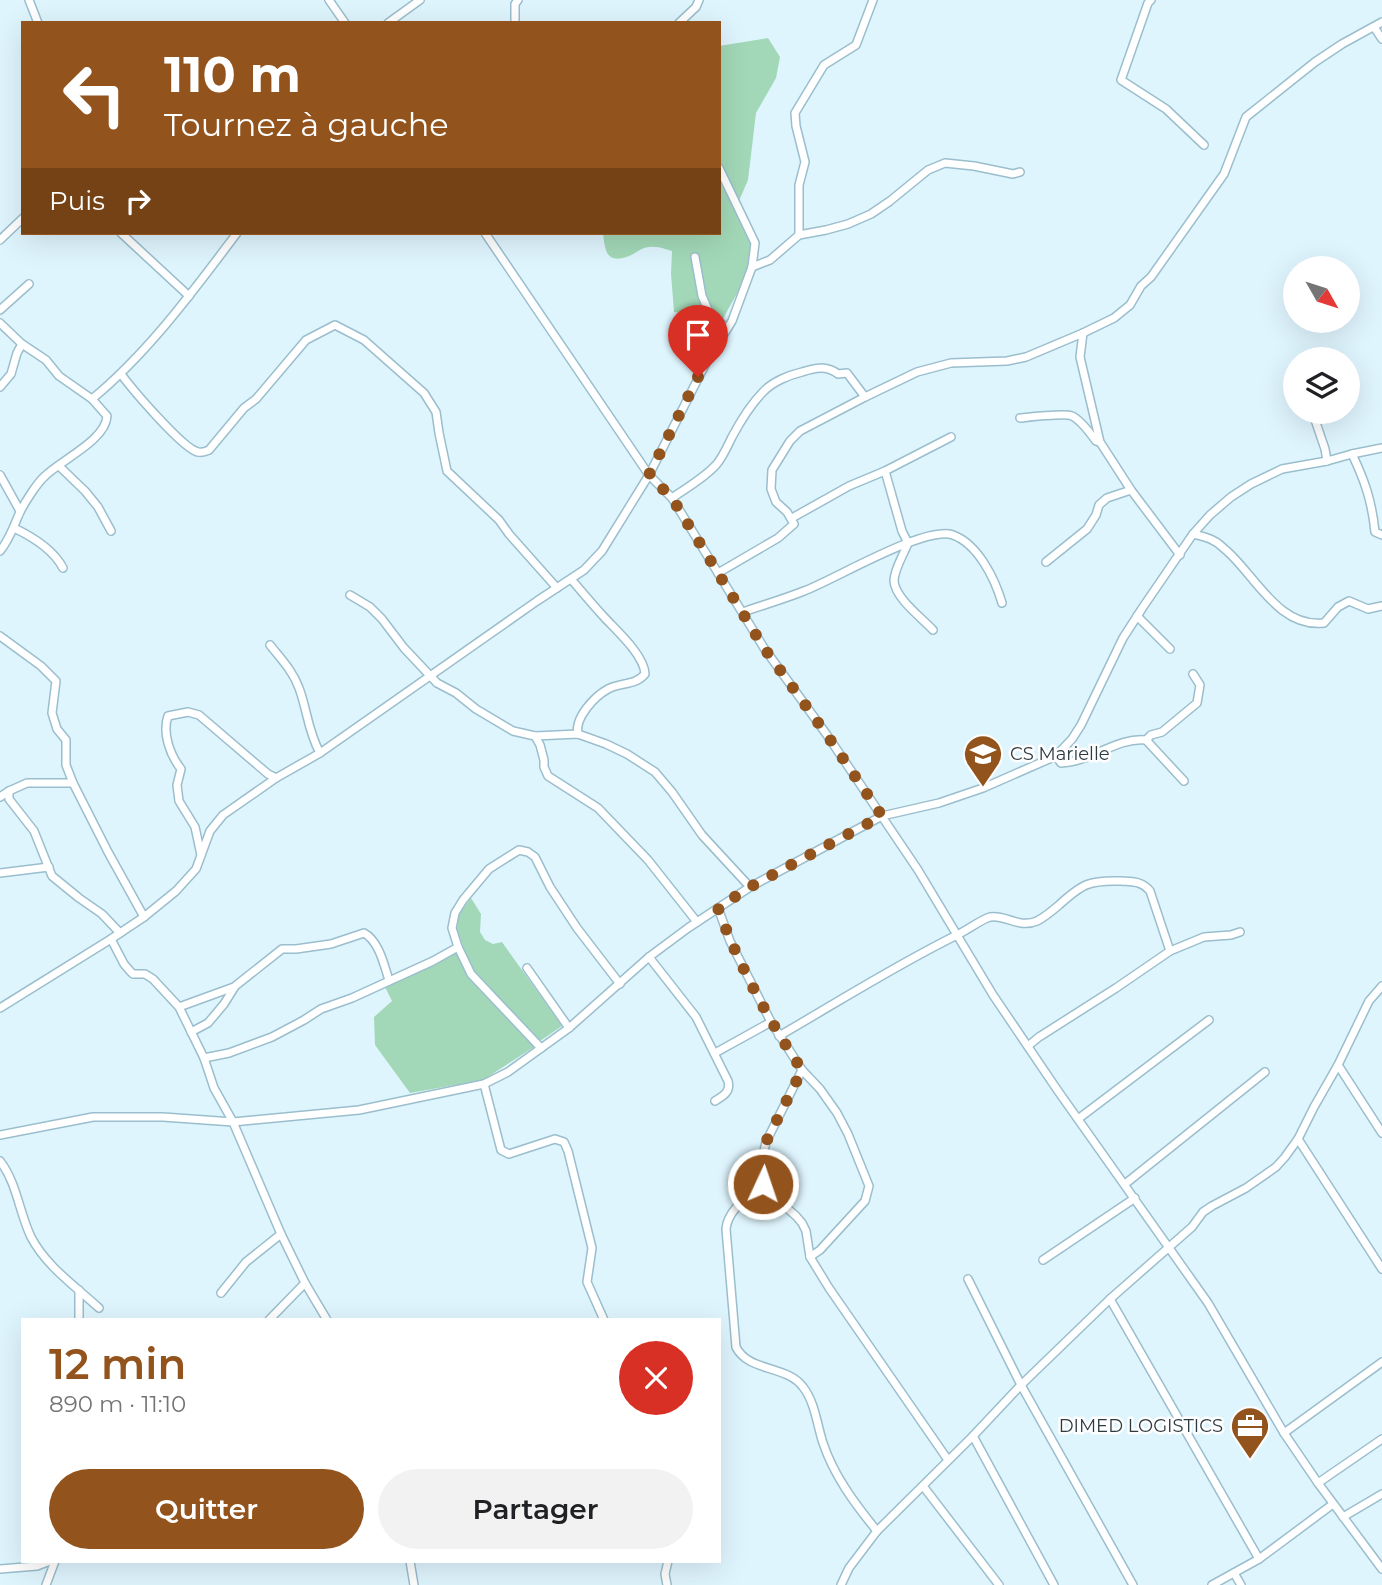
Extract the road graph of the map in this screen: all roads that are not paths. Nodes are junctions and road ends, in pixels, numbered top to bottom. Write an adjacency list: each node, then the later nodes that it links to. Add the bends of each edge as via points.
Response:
1 (29, 0): 8 (street)
2 (329, 0): 9 (street)
3 (420, 0): 10 (street)
4 (518, 0): 11 (street)
5 (699, 0): 12 (street)
6 (873, 0): 20 (street, via 856,45 824,65 796,113 805,162 799,185)
7 (1151, 0): 16 (street, via 1121,80 1166,109)
8 (37, 21)
9 (344, 21)
10 (391, 21)
11 (515, 21)
12 (681, 21)
13 (1382, 22): 14 (street)
14 (1374, 27): 15 (street); 32 (street, via 1315,62 1246,117 1224,174 1130,305)
15 (1382, 39)
16 (1204, 145)
17 (721, 172): 26 (street, via 755,243)
18 (1020, 172): 20 (street, via 945,163 928,170 871,214)
19 (21, 220): 24 (street)
20 (799, 234): 26 (street, via 770,260)
21 (123, 235): 28 (street)
22 (236, 235): 28 (street)
23 (486, 235): 48 (street)
24 (0, 240)
25 (695, 257): 31 (street, via 709,312)
26 (752, 267): 31 (street)
27 (29, 284): 29 (street)
28 (190, 296): 34 (street)
29 (0, 310)
30 (0, 323): 33 (street)
31 (727, 329): 48 (street)
32 (1083, 333): 36 (street, via 1026,357 951,363 918,372); 41 (street, via 1080,357)
33 (22, 345): 35 (street, via 11,374); 37 (street)
34 (121, 374): 37 (street); 64 (street, via 185,444 202,452 256,400 306,340 335,325 364,340 424,393 436,412 447,471 499,520)
35 (0, 387)
36 (865, 397): 50 (street, via 847,373 831,369 796,373 771,385 750,409 714,467); 52 (street, via 800,432 781,455 772,470 771,489 776,502)
37 (92, 398): 45 (street, via 107,422)
38 (1020, 418): 41 (street, via 1075,416)
39 (1316, 424): 44 (street)
40 (951, 438): 46 (street)
41 (1100, 442): 49 (street)
42 (1382, 448): 43 (street)
43 (1352, 454): 44 (street); 56 (street, via 1365,480 1375,532)
44 (1326, 461): 55 (street, via 1282,469 1251,484)
45 (59, 466): 51 (street, via 46,475); 54 (street, via 98,507)
46 (885, 471): 52 (street); 57 (street)
47 (0, 475): 51 (street)
48 (649, 475): 50 (street); 63 (street, via 602,551)
49 (1131, 491): 59 (street); 60 (street, via 1107,498 1087,529)
50 (672, 498): 62 (street)
51 (20, 511): 53 (street)
52 (792, 518): 62 (street, via 794,524 778,538)
53 (14, 528): 58 (street); 61 (street, via 34,538)
54 (111, 531)
55 (1193, 534): 59 (street); 67 (street, via 1215,541 1260,590 1301,621 1324,623 1349,601 1368,609)
56 (1382, 535)
57 (908, 543): 66 (street, via 951,534 967,543 982,561); 68 (street, via 804,591); 70 (street, via 894,582 902,599)
58 (0, 551)
59 (1180, 555): 69 (street)
60 (1046, 562)
61 (63, 568)
62 (718, 573): 68 (street)
63 (571, 579): 64 (street); 78 (street, via 629,642 645,667 641,679 607,690 592,703 578,723)
64 (557, 588): 77 (street)
65 (350, 595): 77 (street, via 382,619)
66 (1002, 603)
67 (1382, 606)
68 (743, 612): 88 (street)
69 (1137, 616): 75 (street); 82 (street, via 1081,725)
70 (933, 631)
71 (0, 636): 72 (street)
72 (9, 642): 73 (street); 85 (street, via 56,681 52,713 66,740 66,765)
73 (0, 644)
74 (270, 645): 81 (street, via 293,674)
75 (1170, 649)
76 (1193, 674): 80 (street, via 1200,685 1197,703 1163,733)
77 (429, 676): 79 (street, via 513,731); 81 (street)
78 (578, 734): 79 (street); 92 (street, via 627,754 655,772 702,835)
79 (535, 736): 95 (street, via 548,776 598,808 648,860)
80 (1146, 740): 82 (street, via 1115,746 1074,763 1061,763); 84 (street)
81 (320, 753): 83 (street)
82 (1056, 756): 88 (street, via 983,788)
83 (276, 778): 89 (street, via 223,815 210,831); 89 (street, via 199,715 168,716 168,741 181,769 179,801 195,827)
84 (1184, 781)
85 (73, 783): 86 (street, via 27,783); 94 (street)
86 (9, 791): 87 (street); 90 (street, via 9,799 34,831)
87 (0, 797)
88 (882, 816): 92 (street); 98 (street)
89 (201, 856): 94 (street, via 176,891)
90 (48, 867): 91 (street); 97 (street, via 57,881)
91 (0, 873)
92 (750, 887): 93 (street)
93 (718, 908): 95 (street); 111 (street)
94 (144, 917): 97 (street)
95 (697, 922): 102 (street)
96 (1240, 932): 101 (street, via 1204,937)
97 (120, 933): 99 (street)
98 (957, 935): 101 (street, via 989,917 1028,924 1039,920 1088,883 1133,882 1150,891); 114 (street); 115 (street)
99 (111, 939): 108 (street, via 133,974 153,979); 109 (street)
100 (457, 947): 104 (street); 105 (street, via 452,928 463,900 489,869 519,850 528,852); 116 (street, via 471,974)
101 (1170, 951): 115 (street)
102 (649, 957): 105 (street); 117 (street, via 696,1017)
103 (527, 968): 112 (street)
104 (389, 980): 107 (street, via 373,940 364,933 331,944 282,949); 118 (street, via 321,1009 272,1037)
105 (620, 984): 112 (street)
106 (1382, 986): 119 (street, via 1369,1001)
107 (234, 987): 108 (street); 113 (street, via 208,1023)
108 (179, 1006): 113 (street)
109 (0, 1008)
110 (1209, 1020): 124 (street)
111 (771, 1022): 114 (street); 117 (street)
112 (569, 1028): 116 (street)
113 (191, 1032): 118 (street)
114 (779, 1036): 120 (street)
115 (1028, 1046): 124 (street)
116 (541, 1048): 122 (street)
117 (715, 1053): 123 (street, via 730,1086)
118 (204, 1058): 125 (street)
119 (1338, 1065): 126 (street); 128 (street)
120 (802, 1070): 130 (street, via 766,1142 760,1168); 135 (street, via 837,1113 869,1186 865,1201)
121 (1265, 1072): 131 (street)
122 (484, 1084): 125 (street, via 359,1110); 147 (street, via 504,1153 555,1139 564,1142 592,1248 587,1282)
123 (715, 1101)
124 (1078, 1119): 131 (street)
125 (233, 1122): 127 (street, via 93,1117); 133 (street)
126 (1382, 1133)
127 (0, 1135)
128 (1298, 1139): 134 (street, via 1276,1167 1212,1206); 137 (street)
129 (0, 1161): 140 (street, via 9,1173 30,1235 43,1256)
130 (763, 1184): 135 (street, via 802,1223); 159 (street, via 727,1220 736,1347 743,1358 792,1377 805,1389 832,1465)
131 (1125, 1184): 132 (street)
132 (1135, 1198): 134 (street); 136 (street)
133 (281, 1234): 139 (street); 141 (street, via 246,1262)
134 (1169, 1249): 142 (street); 150 (street, via 1208,1303)
135 (810, 1257): 153 (street)
136 (1043, 1260)
137 (1382, 1269)
138 (968, 1279): 149 (street)
139 (305, 1283): 145 (street); 146 (street)
140 (79, 1290): 143 (street); 144 (street)
141 (221, 1293)
142 (1110, 1299): 149 (street); 160 (street)
143 (99, 1308)
144 (79, 1318)
145 (271, 1318)
146 (326, 1318)
147 (603, 1318)
148 (1382, 1362): 150 (street)
149 (1021, 1385): 151 (street); 174 (street)
150 (1284, 1433): 154 (street)
151 (973, 1436): 153 (street); 173 (street)
152 (1382, 1439): 154 (street)
153 (948, 1460): 155 (street)
154 (1318, 1483): 157 (street)
155 (923, 1486): 159 (street); 172 (street)
156 (1382, 1494): 158 (street)
157 (1333, 1504): 158 (street); 160 (street)
158 (1343, 1517): 165 (street)
159 (877, 1531): 171 (street)
160 (1259, 1559): 167 (street)
161 (46, 1563): 166 (street)
162 (52, 1563): 168 (street)
163 (410, 1563): 169 (street)
164 (668, 1563): 170 (street)
165 (1381, 1565)
166 (0, 1569)
167 (1234, 1573): 175 (street); 176 (street)
168 (46, 1585)
169 (414, 1585)
170 (667, 1585)
171 (841, 1585)
172 (999, 1585)
173 (1054, 1585)
174 (1133, 1585)
175 (1212, 1585)
176 (1241, 1585)

